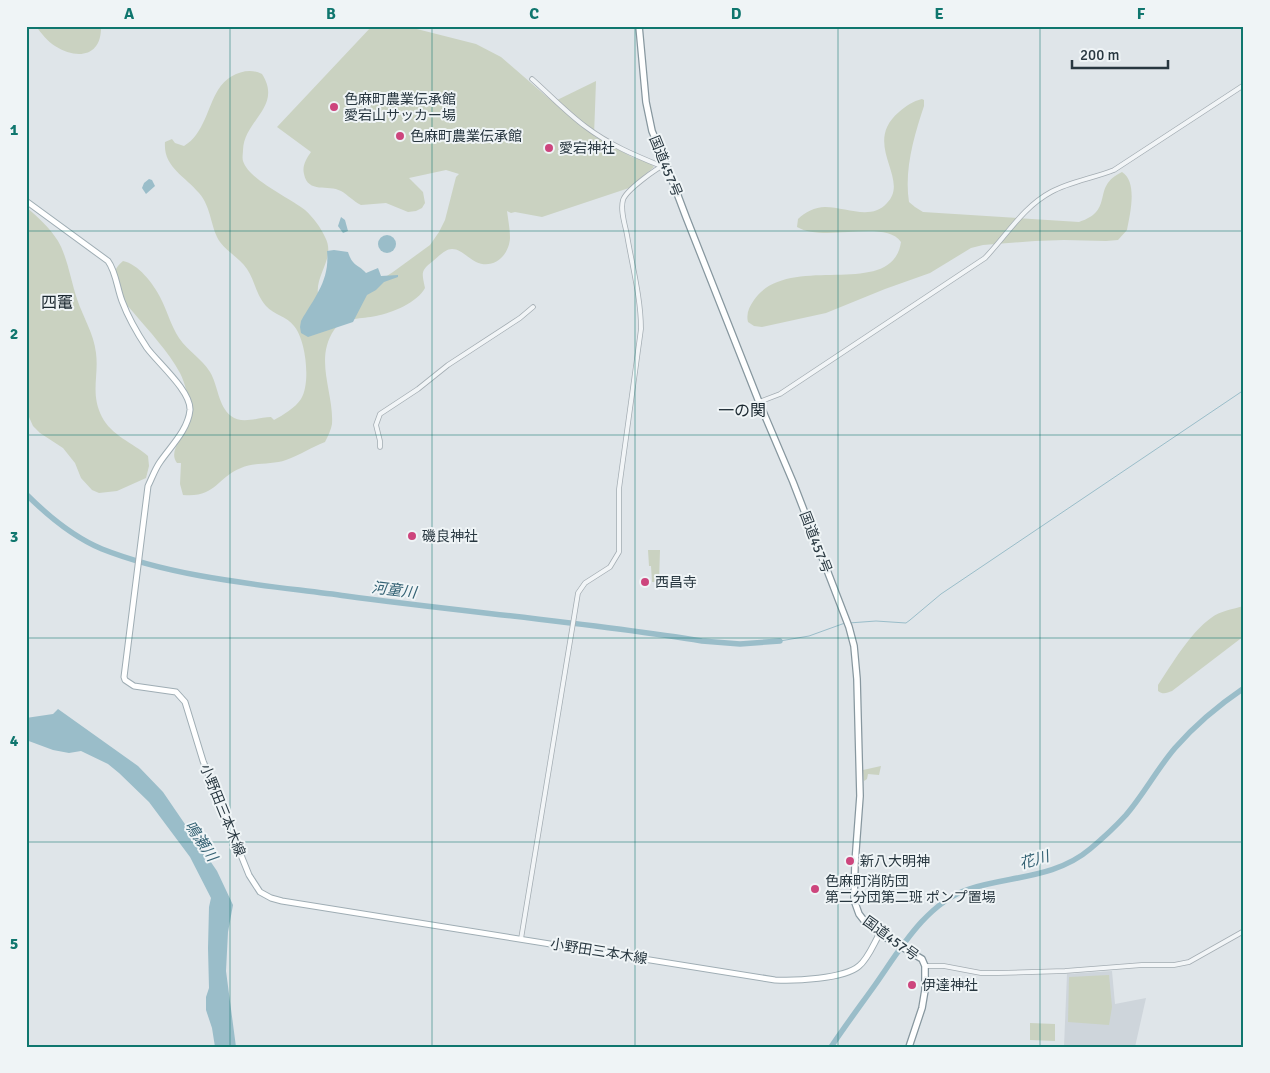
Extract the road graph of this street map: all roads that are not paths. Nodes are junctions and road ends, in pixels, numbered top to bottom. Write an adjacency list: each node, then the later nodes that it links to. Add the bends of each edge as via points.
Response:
1 (639, 26): 4 (highway, 国道457号, via 646,102)
2 (532, 79): 4 (street, via 585,126 632,155)
3 (1244, 85): 7 (street, via 1114,170 1053,191 1036,201 985,258 780,394)
4 (664, 165): 7 (highway, 国道457号); 11 (street, via 630,190 623,201 641,329 620,482 619,552 610,567 582,586 578,593)
5 (26, 200): 11 (main road, 小野田三本木線, via 108,262 138,333 188,400 190,411 183,429 158,464 148,486 125,680 134,686 172,690 185,702 212,786 245,866 260,892 282,901)
6 (533, 306): 8 (street, via 380,414 376,425)
7 (760, 402): 10 (highway, 国道457号, via 851,635 857,679 860,796 854,900 866,923)
8 (380, 447)
9 (1244, 931): 12 (street, via 1189,962 1174,965 998,973)
10 (882, 935): 11 (main road, 小野田三本木線, via 864,961 848,973 787,981); 12 (highway, 国道457号, via 922,959)
11 (521, 938)
12 (925, 966): 13 (highway, 国道457号, via 924,999)
13 (909, 1047)

